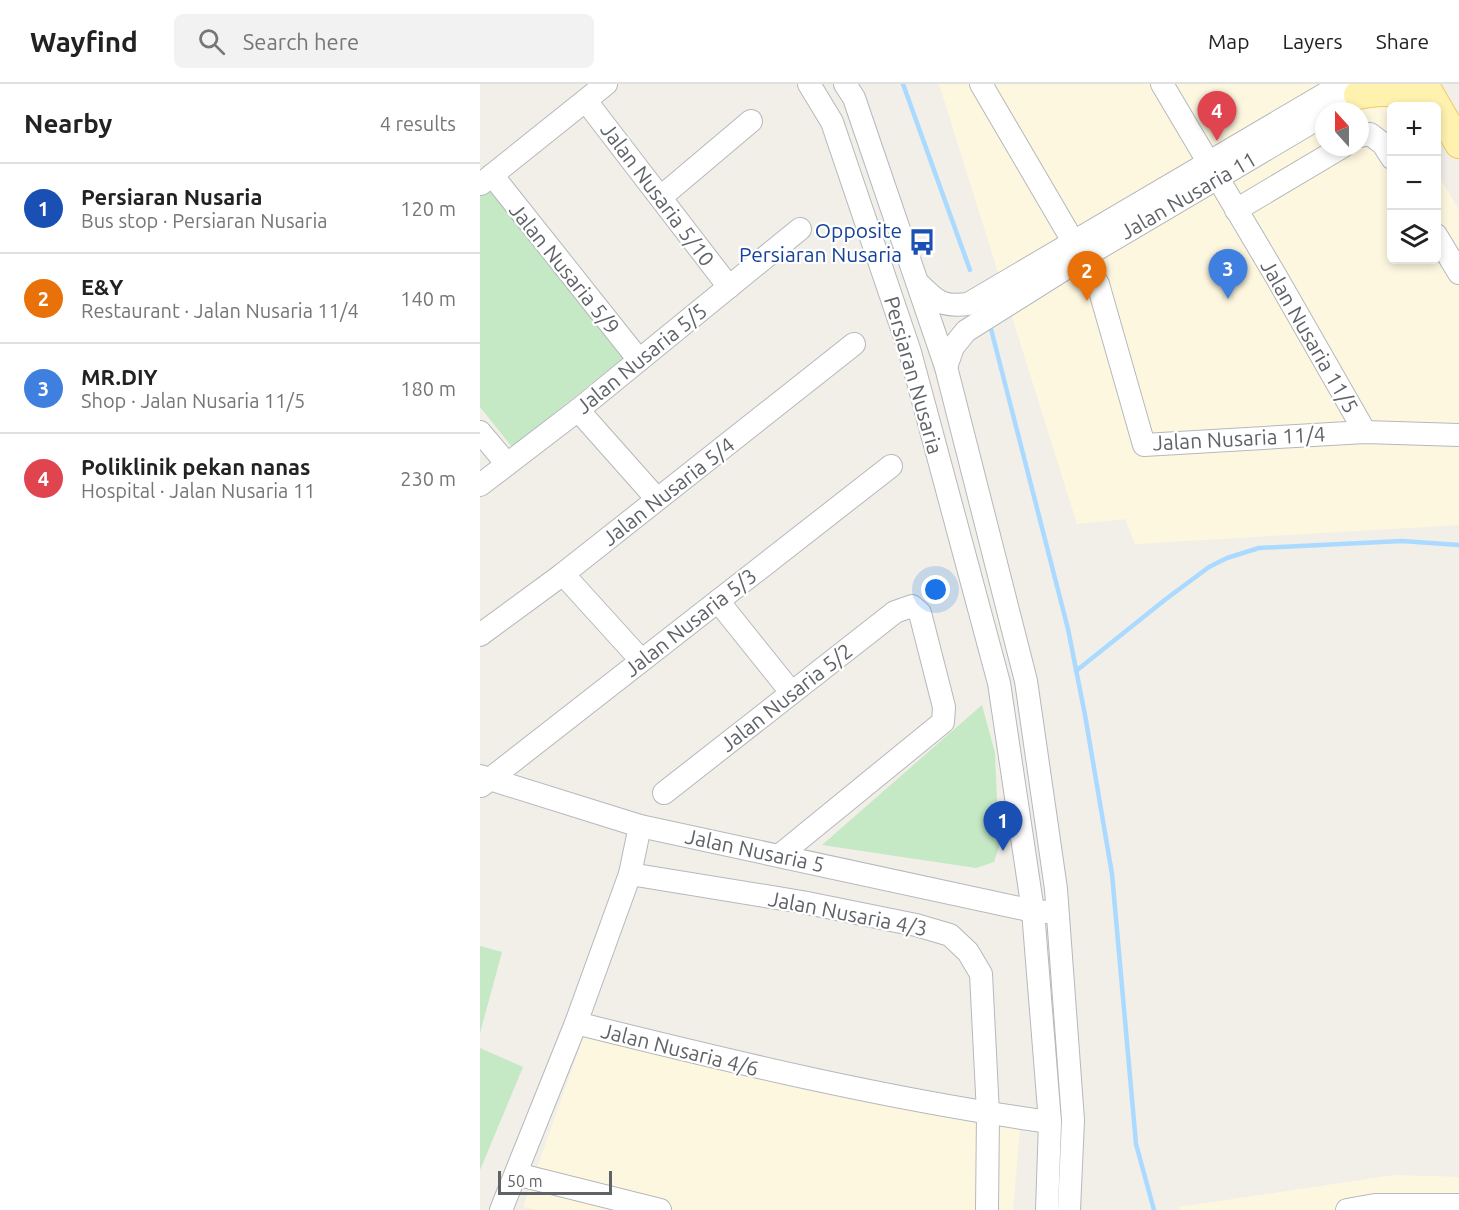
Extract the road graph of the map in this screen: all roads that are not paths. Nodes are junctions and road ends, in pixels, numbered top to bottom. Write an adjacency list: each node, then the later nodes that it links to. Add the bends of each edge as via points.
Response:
1 (606, 84): 8 (street)
2 (809, 84): 48 (street, Persiaran Nusaria, via 832,122 910,352 999,683)
3 (845, 84): 25 (street, Persiaran Nusaria, via 854,98)
4 (981, 84): 23 (street)
5 (1162, 84): 17 (street, Jalan Nusaria 11/5)
6 (1424, 84): 13 (main road)
7 (1357, 88): 9 (street); 10 (main road, via 1398,93); 17 (street, Jalan Nusaria 11)
8 (586, 100): 18 (street); 19 (street, Jalan Nusaria 5/10)
9 (1341, 102)
10 (1420, 102)
11 (1315, 119): 17 (street, Jalan Nusaria 11)
12 (751, 122): 19 (street)
13 (1448, 128)
14 (1369, 137): 16 (street)
15 (1327, 156): 20 (street)
16 (1390, 156)
17 (1213, 170): 20 (street, Jalan Nusaria 11/5); 23 (street, Jalan Nusaria 11)
18 (486, 180): 28 (street, Jalan Nusaria 5/9)
19 (661, 197): 26 (street, Jalan Nusaria 5/10)
20 (1236, 210): 32 (street, Jalan Nusaria 11/5)
21 (800, 229): 26 (street, Jalan Nusaria 5/5)
22 (1441, 242): 24 (street)
23 (1077, 251): 25 (street, Jalan Nusaria 11, via 968,304 950,306 938,302); 29 (street, Jalan Nusaria 11, via 966,331 953,347); 32 (street, Jalan Nusaria 11/4, via 1098,284 1144,445)
24 (1459, 273)
25 (917, 283): 29 (street, Persiaran Nusaria)
26 (729, 287): 28 (street, Jalan Nusaria 5/5)
27 (854, 344): 37 (street, Jalan Nusaria 5/4)
28 (639, 360): 30 (street, Jalan Nusaria 5/5)
29 (946, 367): 49 (street, Persiaran Nusaria, via 1026,681)
30 (578, 410): 34 (street, Jalan Nusaria 5/5); 37 (street)
31 (480, 432): 34 (street)
32 (1365, 432): 33 (street, Jalan Nusaria 11/4)
33 (1459, 435)
34 (507, 464): 36 (street, Jalan Nusaria 5/5)
35 (891, 466): 39 (street, Jalan Nusaria 5/3)
36 (480, 485)
37 (657, 499): 38 (street, Jalan Nusaria 5/4)
38 (562, 574): 40 (street, Jalan Nusaria 5/4); 41 (street)
39 (718, 601): 41 (street, Jalan Nusaria 5/3); 42 (street)
40 (480, 635)
41 (641, 660): 43 (street, Jalan Nusaria 5/3)
42 (791, 692): 44 (street, Jalan Nusaria 5/2); 46 (street, Jalan Nusaria 5/2, via 895,612 912,606 920,613 944,707 943,722)
43 (483, 780): 45 (street, Jalan Nusaria 5)
44 (664, 793)
45 (640, 826): 46 (street, Jalan Nusaria 5); 47 (street, Jalan Nusaria 4/6)
46 (780, 855): 48 (street, Jalan Nusaria 5)
47 (630, 874): 50 (street, Jalan Nusaria 4/6); 51 (street, Jalan Nusaria 4/3, via 802,902 950,935 968,952 981,974)
48 (1033, 911): 49 (street, Jalan Nusaria 5); 52 (street, Persiaran Nusaria)
49 (1057, 913): 60 (street, Persiaran Nusaria, via 1073,1120)
50 (576, 1023): 51 (street, Jalan Nusaria 4/6, via 751,1067); 53 (street)
51 (988, 1113): 52 (street, Jalan Nusaria 4/6); 58 (street, Jalan Nusaria 4/3)
52 (1050, 1122): 59 (street, Persiaran Nusaria)
53 (516, 1174): 56 (street); 57 (street)
54 (1459, 1205): 55 (street)
55 (1408, 1207): 61 (street, via 1375,1205)
56 (501, 1210)
57 (660, 1210)
58 (987, 1210)
59 (1047, 1210)
60 (1069, 1210)
61 (1347, 1210)

